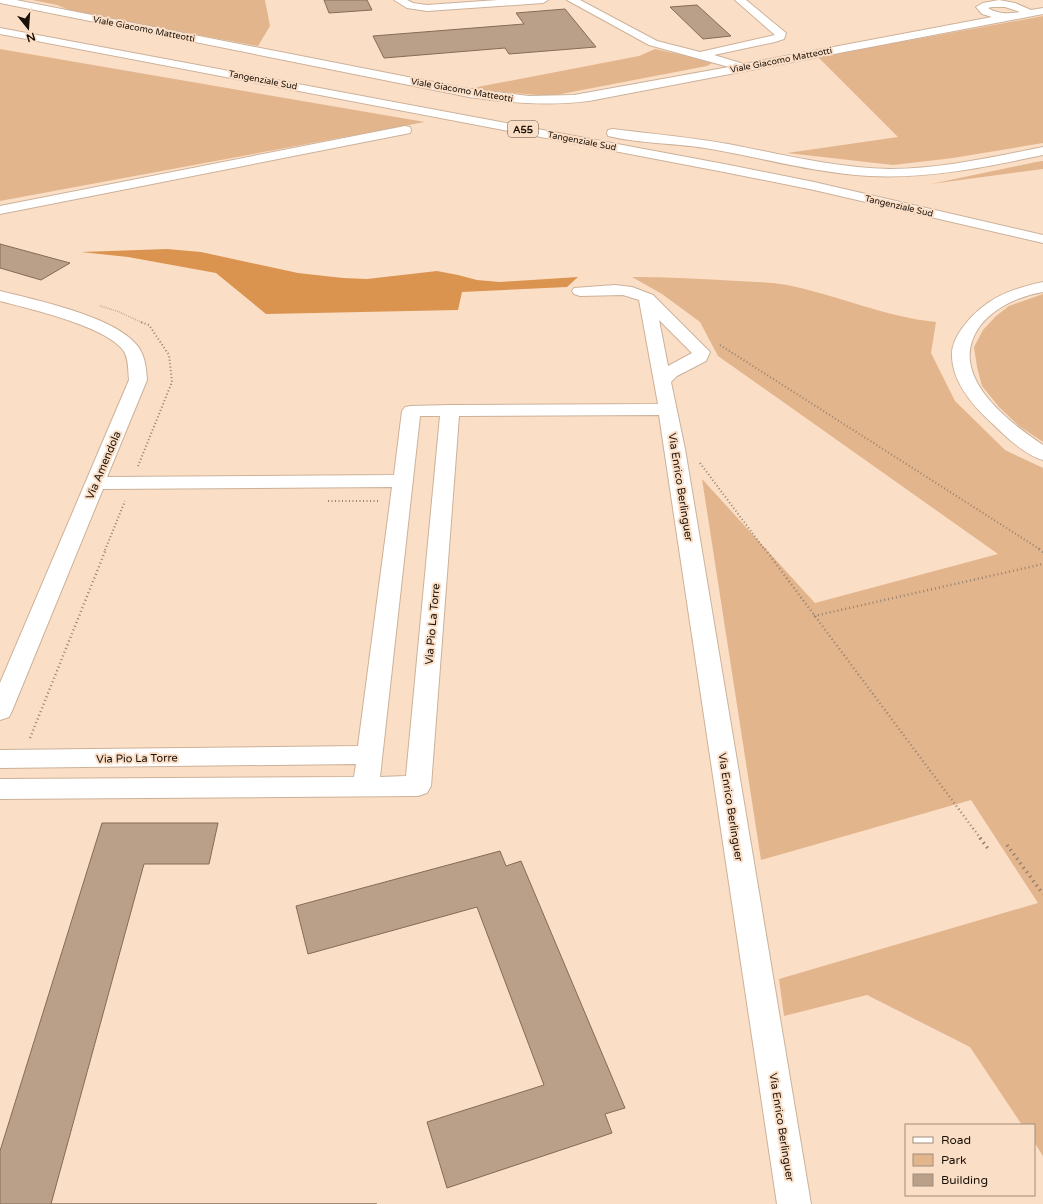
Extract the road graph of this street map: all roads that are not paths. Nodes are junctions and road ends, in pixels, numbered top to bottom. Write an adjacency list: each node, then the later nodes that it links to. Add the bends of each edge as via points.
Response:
1 (0, 0): 14 (main road, Viale Giacomo Matteotti, via 454,90 514,99 572,99)
2 (399, 0): 3 (main road, via 411,6 427,8)
3 (543, 0)
4 (572, 0): 13 (main road, via 653,43)
5 (740, 0): 13 (main road, via 781,33 780,37)
6 (987, 1): 8 (main road, via 1004,3); 10 (main road, via 981,7 982,10)
7 (1043, 3): 8 (main road)
8 (1024, 10): 9 (main road, Viale Giacomo Matteotti); 10 (main road, Viale Giacomo Matteotti)
9 (1043, 11)
10 (1008, 17): 14 (main road, Viale Giacomo Matteotti)
11 (0, 20): 15 (main road, Tangenziale Sud)
12 (0, 31): 20 (main road, Tangenziale Sud / A55, via 724,168)
13 (700, 55): 14 (main road)
14 (744, 67)
15 (267, 69)
16 (405, 130): 19 (main road)
17 (1043, 151): 18 (main road, Tangenziale Sud, via 949,169 869,172 817,166 710,145 607,132)
18 (869, 184)
19 (0, 210)
20 (1043, 239)
21 (1043, 287): 30 (main road, via 1014,296 983,313 964,336 960,348 966,378 982,404 1005,427)
22 (580, 291): 24 (main road, via 628,291)
23 (0, 296): 32 (main road, Via Amendola, via 90,322 113,334 130,347 137,363 138,380)
24 (647, 298): 25 (main road); 26 (main road, Via Enrico Berlinguer)
25 (683, 334): 26 (main road, via 665,331); 27 (main road, via 701,352 700,357 671,372)
26 (654, 337): 27 (main road, Via Enrico Berlinguer)
27 (663, 380): 28 (main road, Via Enrico Berlinguer)
28 (668, 409): 29 (main road); 38 (main road, Via Enrico Berlinguer)
29 (450, 410): 31 (main road, via 412,411); 36 (main road, Via Pio La Torre, via 418,786)
30 (1043, 454)
31 (403, 481): 32 (main road); 34 (main road)
32 (95, 483): 33 (main road, Via Amendola)
33 (0, 711)
34 (370, 756): 35 (main road, Via Pio La Torre); 36 (main road)
35 (0, 759)
36 (366, 786): 37 (main road, Via Pio La Torre)
37 (0, 789)
38 (794, 1204)

